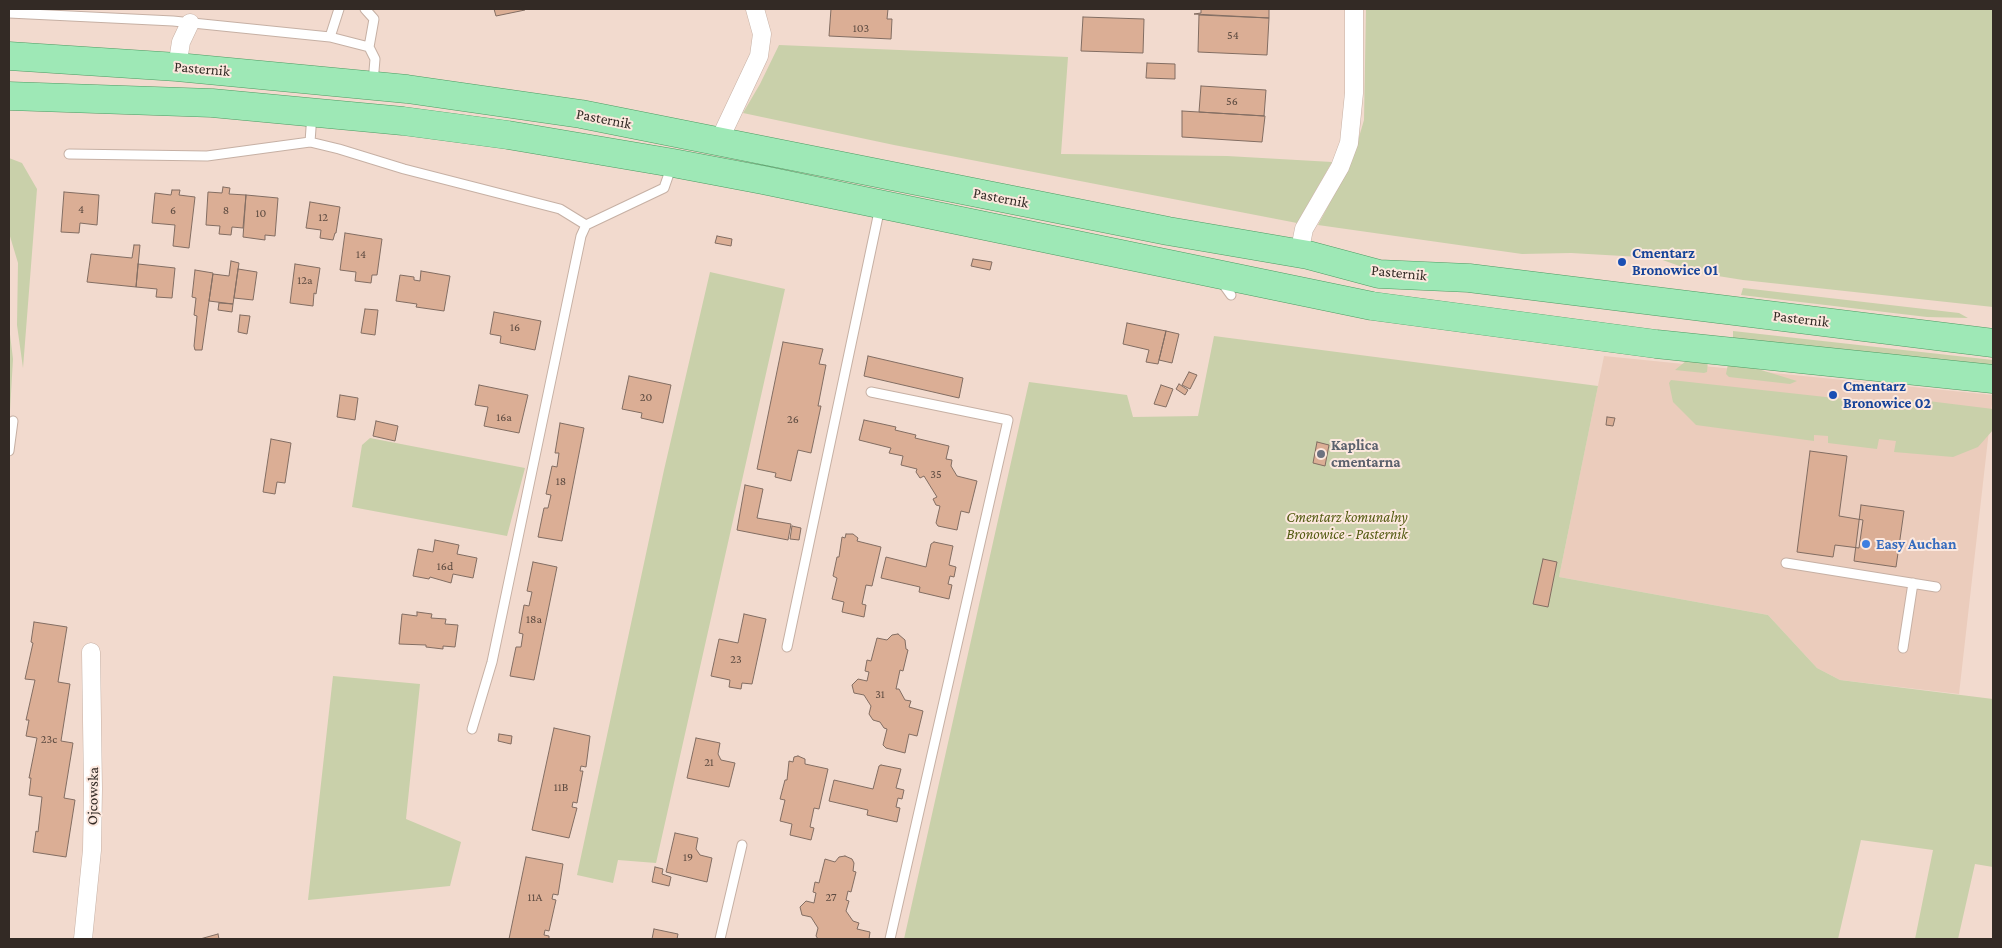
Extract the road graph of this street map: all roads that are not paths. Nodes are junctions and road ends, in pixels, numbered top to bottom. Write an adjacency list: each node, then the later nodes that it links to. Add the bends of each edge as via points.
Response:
1 (339, 9): 7 (lane)
2 (365, 9): 8 (lane, via 374,18)
3 (755, 9): 15 (street, via 762,34 759,56)
4 (1354, 9): 20 (street, via 1354,93 1349,143 1340,167 1304,229)
5 (9, 13): 6 (lane)
6 (190, 23): 7 (lane); 10 (street, via 181,42)
7 (330, 37): 8 (lane)
8 (369, 47): 11 (lane, via 374,59)
9 (9, 56): 10 (main road, Pasternik)
10 (178, 67): 11 (main road, Pasternik)
11 (373, 85): 15 (main road, Pasternik, via 580,114)
12 (9, 96): 13 (main road, Pasternik, via 212,103)
13 (312, 112): 14 (lane); 17 (main road, Pasternik, via 508,135)
14 (310, 142): 16 (lane, via 207,156); 19 (lane, via 560,209)
15 (718, 143): 20 (main road, Pasternik)
16 (69, 154)
17 (672, 162): 18 (main road, Pasternik); 19 (lane, via 664,188)
18 (881, 204): 22 (main road, Pasternik, via 1224,285 1617,339); 29 (lane)
19 (586, 225): 32 (lane, via 581,236 492,662)
20 (1299, 254): 21 (main road, Pasternik, via 1379,274 1469,278)
21 (1993, 343)
22 (1993, 379)
23 (871, 392): 36 (lane, via 1008,420)
24 (13, 421): 25 (lane)
25 (9, 451)
26 (1786, 563): 27 (lane)
27 (1912, 583): 28 (lane); 30 (lane)
28 (1936, 587)
29 (787, 647)
30 (1903, 648)
31 (91, 652): 34 (street, Ojcowska, via 92,850)
32 (472, 729)
33 (742, 845): 35 (lane)
34 (83, 939)
35 (720, 939)
36 (890, 939)

